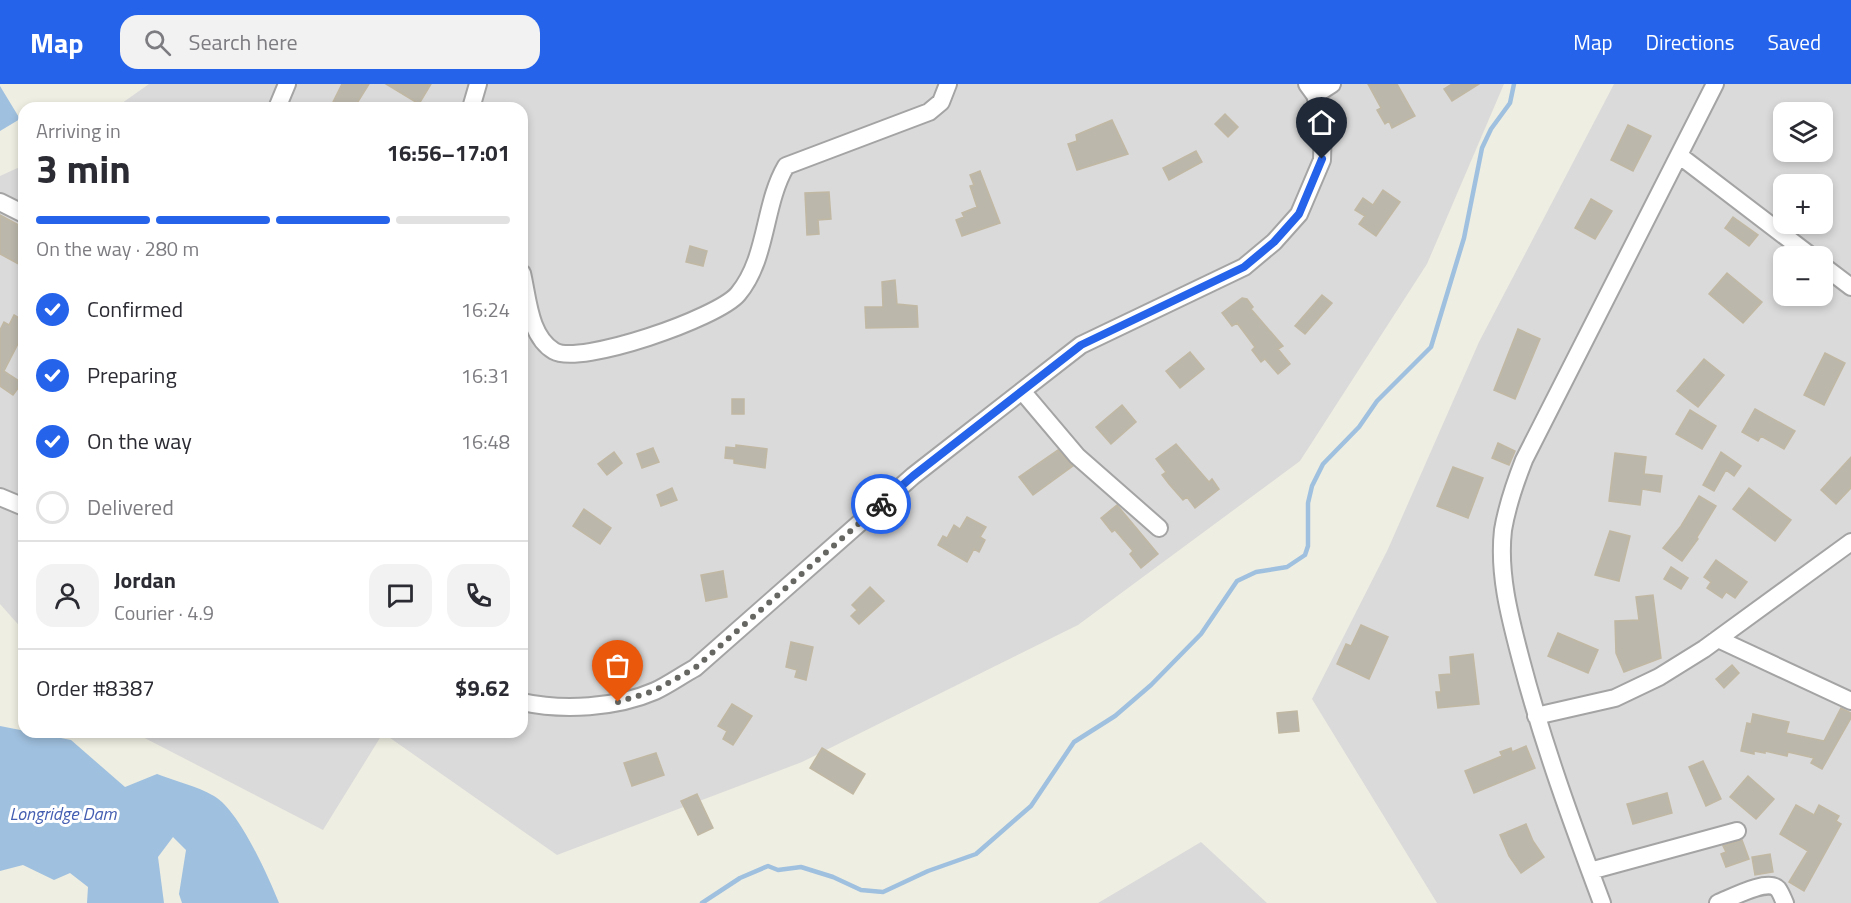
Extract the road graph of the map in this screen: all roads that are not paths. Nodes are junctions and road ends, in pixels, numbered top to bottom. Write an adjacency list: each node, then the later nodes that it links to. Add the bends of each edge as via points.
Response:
1 (287, 84): 7 (street)
2 (478, 84): 8 (street)
3 (948, 84): 15 (street, via 941,102 929,112 786,166 752,273 737,296 719,309 693,322 572,356 556,352 543,342)
4 (1332, 84): 6 (street)
5 (1715, 84): 9 (street)
6 (1311, 90): 16 (street, via 1323,125 1322,159 1299,214 1274,242 1244,267 1081,345)
7 (280, 102)
8 (473, 102)
9 (1680, 156): 12 (street); 24 (street, via 1524,460 1510,499 1503,531 1506,603)
10 (0, 202): 11 (street)
11 (18, 211)
12 (1798, 246)
13 (1833, 273): 14 (street)
14 (1851, 287)
15 (528, 301)
16 (1022, 391): 19 (street, via 1077,456); 23 (street, via 913,476 695,668 654,691 618,702 584,706)
17 (0, 497): 18 (street)
18 (18, 504)
19 (1159, 528)
20 (1851, 542): 21 (street)
21 (1718, 639): 22 (street); 24 (street, via 1659,677 1615,698)
22 (1851, 701)
23 (528, 702)
24 (1536, 716): 26 (street)
25 (1737, 831): 26 (street)
26 (1590, 871): 27 (street)
27 (1602, 903)
28 (1718, 903): 29 (street, via 1762,885 1778,889)
29 (1785, 903)

